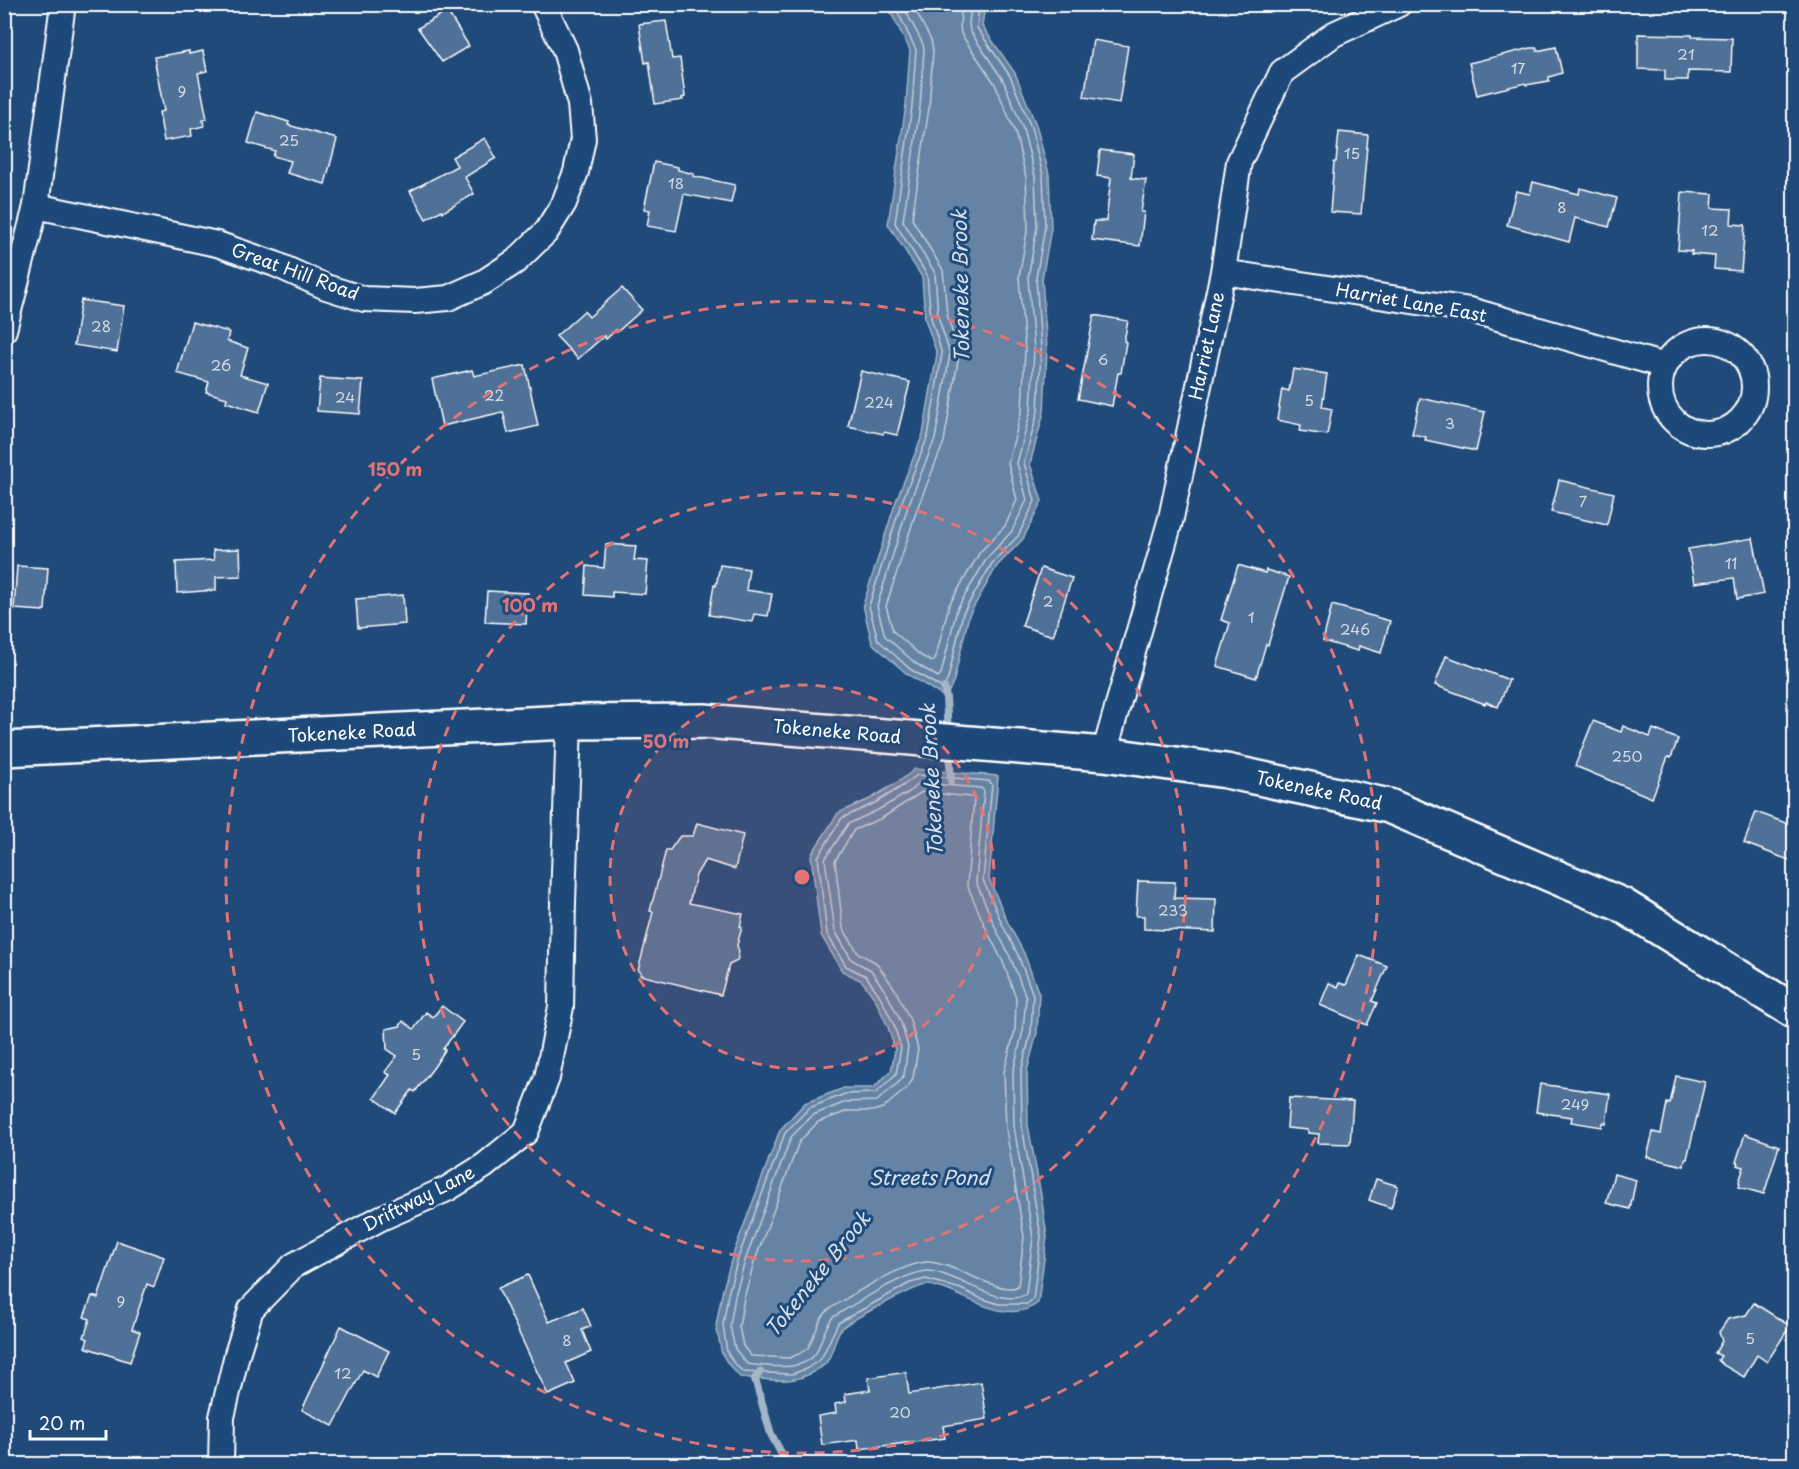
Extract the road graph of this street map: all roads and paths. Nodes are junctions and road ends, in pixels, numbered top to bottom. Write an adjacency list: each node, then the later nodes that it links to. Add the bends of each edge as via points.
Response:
1 (63, 4): 4 (street)
2 (543, 4): 4 (street, Great Hill Road, via 565,50 580,104 583,140 576,172 564,203 546,232 516,261 484,282 448,298 364,299 217,244)
3 (1399, 4): 5 (street, Harriet Lane, via 1334,34 1282,72 1239,162)
4 (36, 206): 6 (street)
5 (1223, 272): 7 (street, Harriet Lane East, via 1470,310); 10 (street, Harriet Lane, via 1171,518)
6 (4, 330)
7 (1665, 366)
8 (569, 722): 9 (main road, Tokeneke Road); 10 (main road, Tokeneke Road, via 704,721); 12 (street, Driftway Lane, via 561,1007 547,1078 526,1131 484,1166 447,1189 381,1218 294,1265 251,1309 222,1417)
9 (4, 749)
10 (1104, 754): 11 (main road, Tokeneke Road, via 1226,771 1389,806 1622,905)
11 (1794, 1011)
12 (221, 1464)

